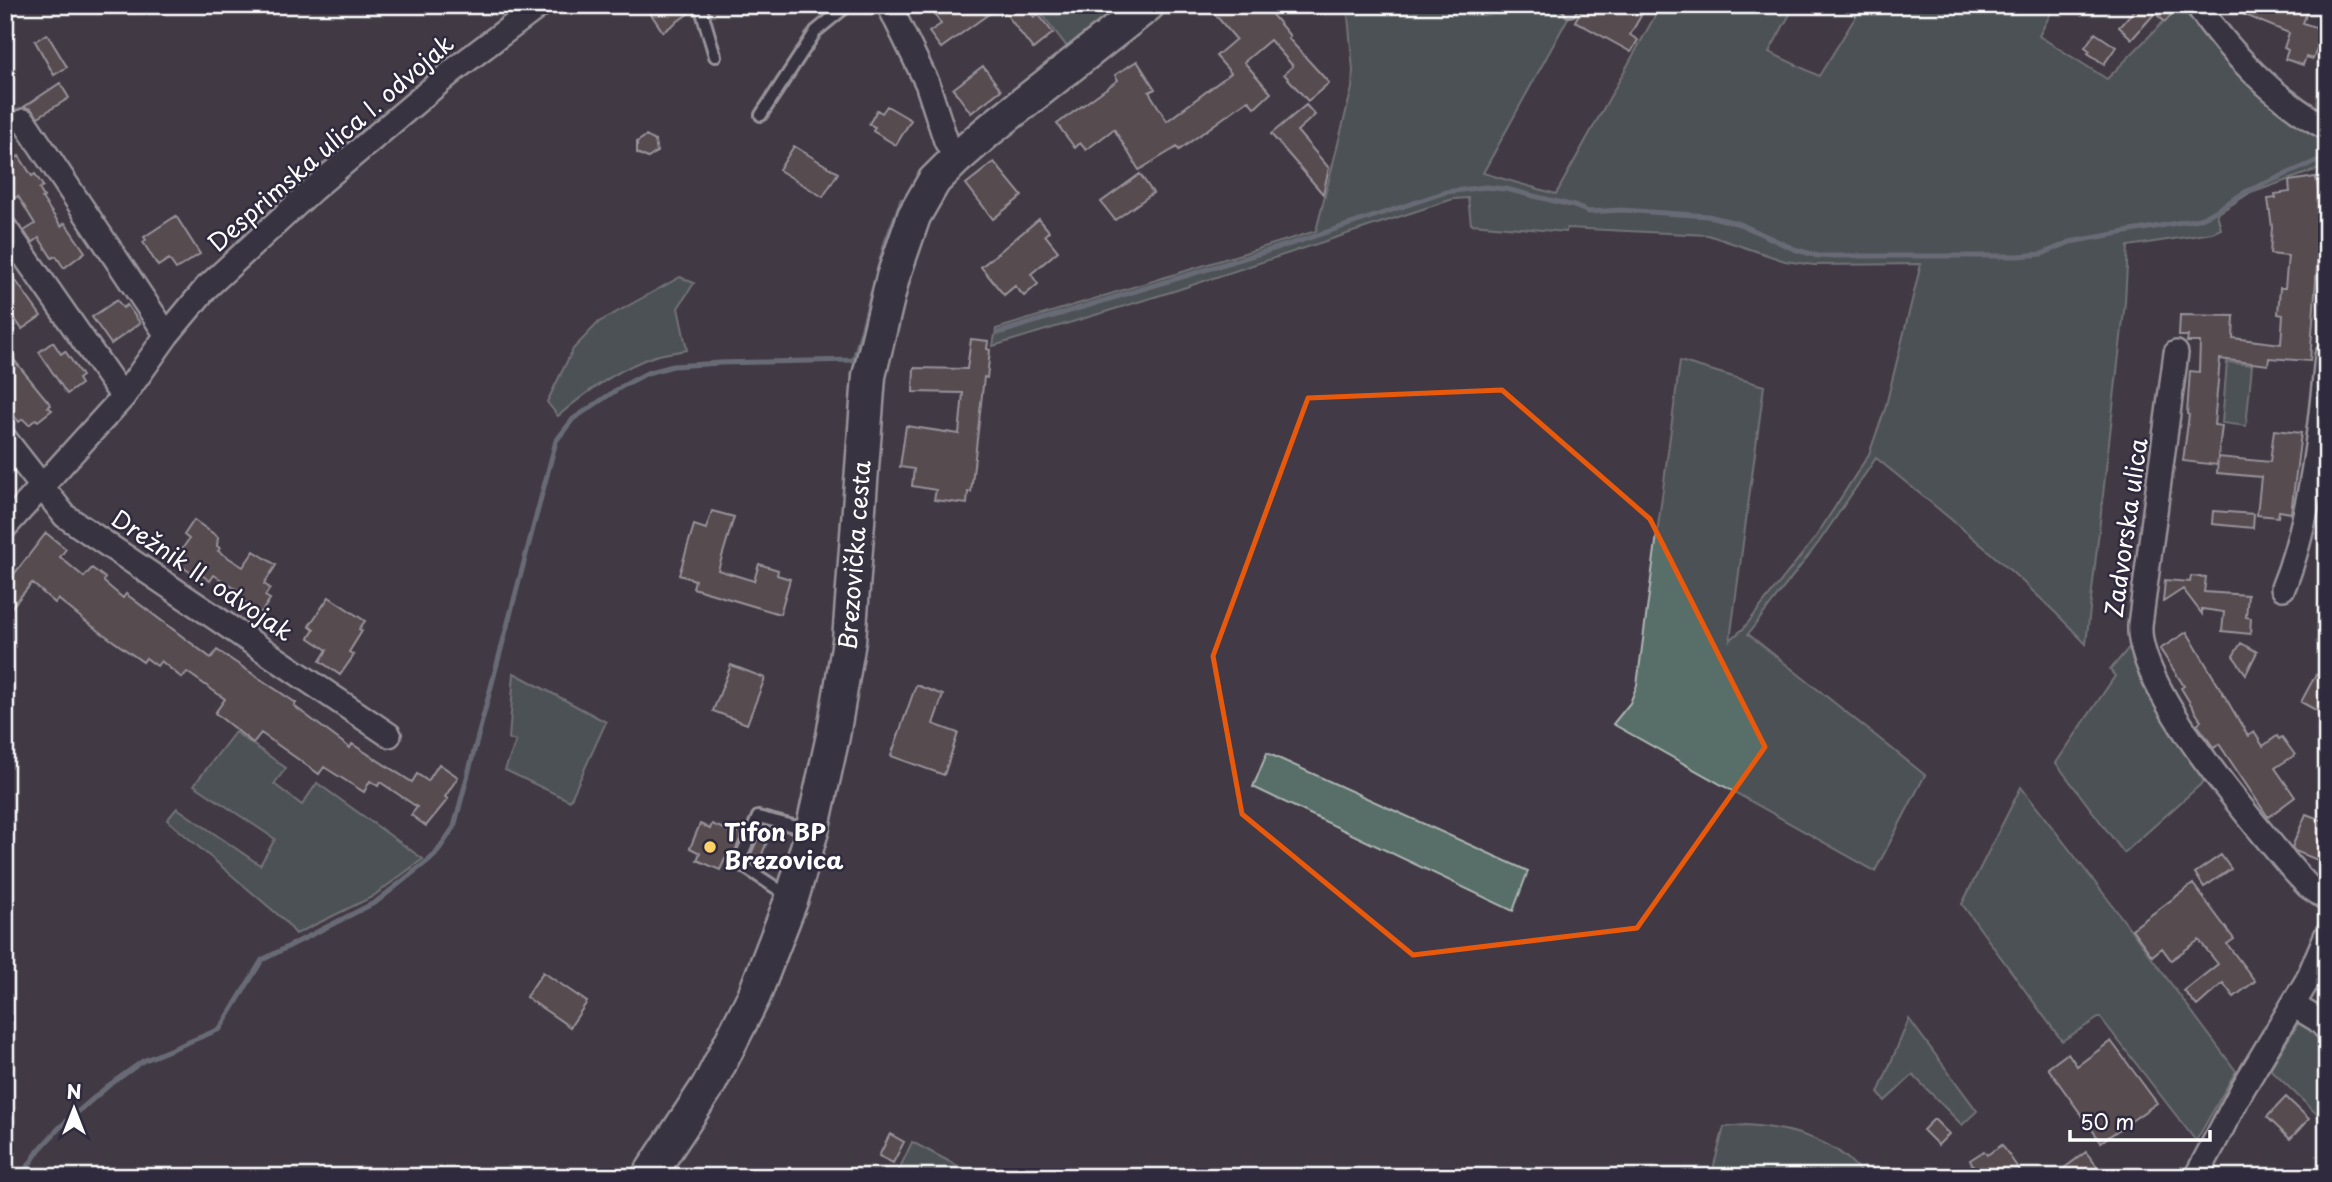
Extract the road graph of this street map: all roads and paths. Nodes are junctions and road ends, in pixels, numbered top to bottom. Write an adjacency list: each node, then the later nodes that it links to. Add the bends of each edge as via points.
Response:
1 (540, 5): 13 (street, Desprimska ulica I. odvojak, via 454,70 312,190 206,288)
2 (700, 5): 7 (lane)
3 (848, 5): 8 (lane, via 816,32)
4 (889, 5): 11 (street, via 927,83)
5 (1148, 5): 11 (main road, Brezovička cesta)
6 (2197, 5): 10 (street, via 2250,69)
7 (715, 56)
8 (761, 115)
9 (24, 121): 13 (street)
10 (2327, 128)
11 (956, 159): 22 (main road, Brezovička cesta, via 934,181 914,216 875,343 849,641)
12 (5, 228): 16 (street)
13 (167, 335): 16 (street, Desprimska ulica I. odvojak)
14 (2176, 353): 24 (street, Zadvorska ulica, via 2140,625 2141,648 2149,669 2211,768 2294,871)
15 (2327, 356): 20 (street, via 2300,543)
16 (122, 397): 18 (street, Desprimska ulica I. odvojak)
17 (5, 439): 18 (street, Drežnik II. odvojak)
18 (42, 487): 19 (street, Desprimska ulica I. odvojak); 21 (street, Drežnik II. odvojak, via 65,516)
19 (5, 527)
20 (2283, 588)
21 (389, 735)
22 (812, 831): 23 (main road, Brezovička cesta); 23 (lane, via 758,817 740,859 743,866)
23 (792, 898): 28 (main road, Brezovička cesta, via 731,1045)
24 (2327, 899)
25 (2327, 934): 26 (street)
26 (2293, 1005): 27 (street); 29 (street)
27 (2327, 1029)
28 (648, 1177)
29 (2196, 1177)

